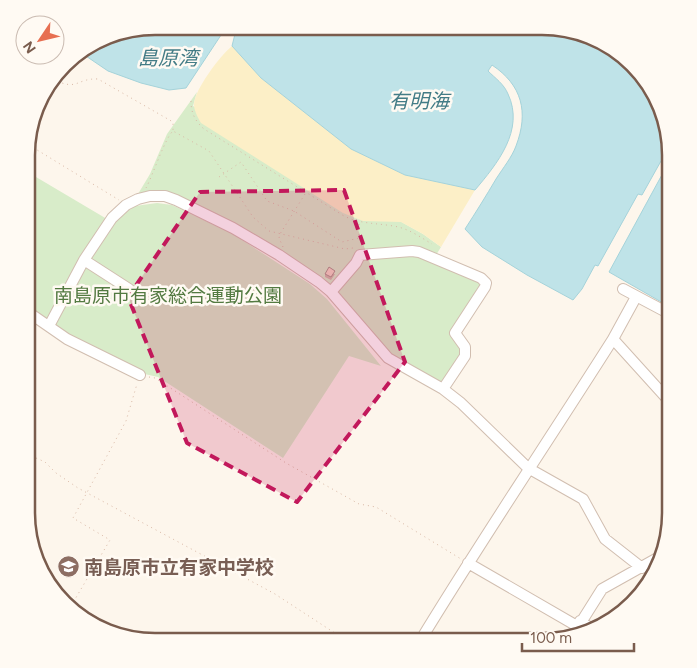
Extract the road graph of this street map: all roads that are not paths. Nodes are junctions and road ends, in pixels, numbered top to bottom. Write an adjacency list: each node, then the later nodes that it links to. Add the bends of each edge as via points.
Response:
1 (84, 260): 3 (street); 4 (street, via 112,218 126,205 150,196 165,196 233,228 279,255); 8 (street)
2 (623, 289): 5 (street)
3 (129, 290)
4 (331, 292): 11 (street, via 388,358); 11 (street, via 360,255 420,252 481,278 485,287 455,334 465,347 465,356)
5 (636, 297): 6 (street); 9 (street)
6 (662, 310)
7 (35, 317): 8 (street)
8 (49, 326): 10 (street, via 67,339)
9 (612, 339): 12 (street); 13 (street)
10 (140, 375)
11 (443, 389): 13 (street)
12 (662, 393)
13 (528, 468): 14 (street); 16 (street, via 583,499 605,539)
14 (468, 563): 17 (street); 18 (street)
15 (650, 564): 16 (street)
16 (642, 568): 17 (street, via 602,589)
17 (580, 627)
18 (427, 633)

